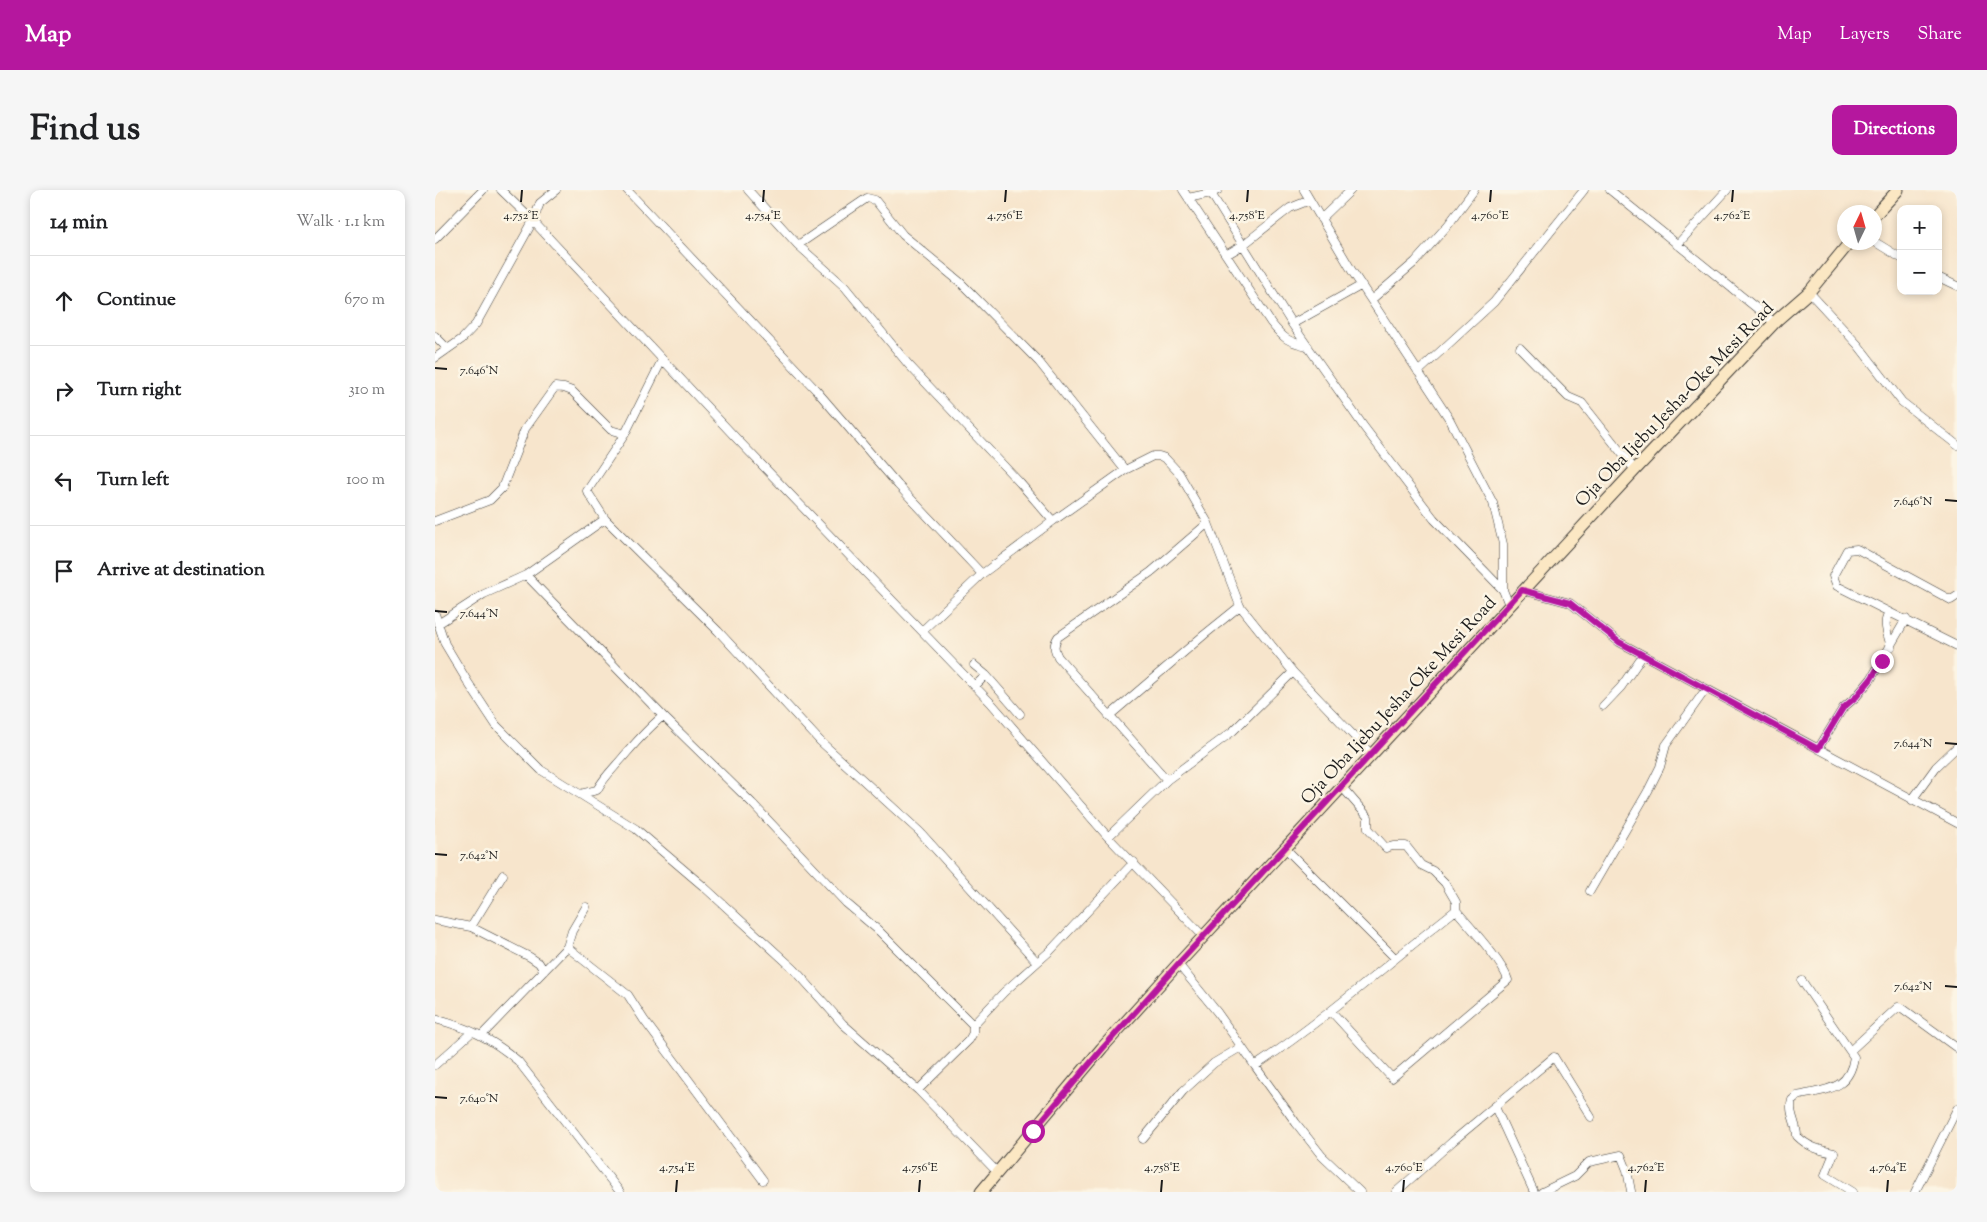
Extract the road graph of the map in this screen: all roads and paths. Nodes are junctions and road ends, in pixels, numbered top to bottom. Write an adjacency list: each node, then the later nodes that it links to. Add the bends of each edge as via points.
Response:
1 (483, 190): 20 (street)
2 (501, 190): 19 (street)
3 (556, 190): 19 (street, via 541,203)
4 (627, 190): 50 (street, via 816,390 898,485)
5 (748, 190): 21 (street)
6 (1183, 190): 15 (street)
7 (1304, 190): 16 (street)
8 (1351, 190): 18 (street)
9 (1474, 190): 32 (street, via 1415,262)
10 (1584, 190): 41 (street, via 1494,302)
11 (1610, 190): 23 (street)
12 (1727, 190): 23 (street)
13 (1898, 190): 17 (main road)
14 (1213, 191): 15 (street); 22 (street)
15 (1189, 198): 26 (street)
16 (1310, 200): 18 (street); 22 (street, via 1290,208)
17 (1882, 208)
18 (1321, 219): 29 (street)
19 (533, 221): 38 (street, via 476,324); 40 (street)
20 (435, 238)
21 (798, 245): 44 (street, via 867,198 875,200 903,235 960,282 1039,362); 48 (street, via 845,287 908,364)
22 (1243, 245): 26 (street); 34 (street)
23 (1677, 245): 33 (street)
24 (1882, 246): 27 (street)
25 (1843, 250): 31 (main road, Oja Oba Ijebu Jesha-Oke Mesi Road)
26 (1226, 255): 36 (street, via 1279,333 1291,343)
27 (1897, 256)
28 (1942, 279): 30 (street)
29 (1361, 285): 32 (street); 34 (street)
30 (1957, 286)
31 (1809, 292): 33 (main road, Oja Oba Ijebu Jesha-Oke Mesi Road); 43 (street, via 1858,345 1902,402)
32 (1371, 300): 41 (street)
33 (1775, 323): 45 (main road, Oja Oba Ijebu Jesha-Oke Mesi Road)
34 (1292, 324): 36 (street)
35 (435, 336): 38 (street)
36 (1308, 346): 52 (street, via 1434,519)
37 (1520, 348): 45 (street, via 1568,397 1582,403)
38 (448, 350): 39 (street)
39 (435, 358)
40 (662, 360): 42 (street); 61 (street)
41 (1419, 372): 52 (street, via 1450,420 1493,503 1503,544)
42 (625, 434): 46 (street, via 587,491); 47 (street, via 611,430 572,391 555,387 525,429 502,488 490,500)
43 (1957, 445)
44 (1125, 470): 48 (street); 49 (street, via 1153,456 1165,458 1179,473)
45 (1635, 470): 53 (main road, Oja Oba Ijebu Jesha-Oke Mesi Road)
46 (605, 518): 51 (street); 94 (street, via 820,741 920,832)
47 (435, 521)
48 (1053, 521): 50 (street)
49 (1208, 523): 56 (street); 73 (street, via 1151,572 1054,643 1058,657)
50 (982, 574): 61 (street)
51 (526, 575): 60 (street, via 484,594); 72 (street)
52 (1503, 590): 55 (street)
53 (1522, 590): 55 (main road, Oja Oba Ijebu Jesha-Oke Mesi Road); 64 (street, via 1570,603 1609,635)
54 (1957, 596): 57 (street, via 1951,600 1857,549 1847,550 1834,572 1837,586)
55 (1509, 605): 76 (main road, Oja Oba Ijebu Jesha-Oke Mesi Road)
56 (1241, 606): 66 (street); 73 (street)
57 (1889, 612): 59 (street); 63 (street, via 1885,626)
58 (435, 614): 60 (street)
59 (1906, 619): 62 (street); 63 (street)
60 (438, 624): 79 (street, via 445,644 496,725 541,770)
61 (921, 631): 68 (street)
62 (1957, 646)
63 (1891, 647): 75 (street, via 1871,679 1843,708)
64 (1643, 655): 69 (street); 70 (street)
65 (974, 665): 67 (street)
66 (1293, 672): 76 (street); 77 (street, via 1233,731)
67 (986, 675): 68 (street); 71 (street)
68 (975, 686): 82 (street)
69 (1705, 689): 75 (street); 86 (street, via 1666,745 1648,791)
70 (1603, 706)
71 (1020, 714)
72 (663, 716): 79 (street, via 614,765 597,790); 100 (street, via 752,803 846,903 878,930)
73 (1109, 716): 77 (street)
74 (1957, 747): 80 (street, via 1936,767)
75 (1818, 749): 80 (street)
76 (1372, 755): 78 (main road, Oja Oba Ijebu Jesha-Oke Mesi Road)
77 (1167, 780): 82 (street)
78 (1342, 787): 83 (main road, Oja Oba Ijebu Jesha-Oke Mesi Road); 88 (street, via 1368,817 1368,828 1386,848 1406,846 1421,865 1445,883 1456,902)
79 (580, 794): 108 (street, via 636,829 703,886 794,969 843,1024)
80 (1912, 800): 81 (street)
81 (1957, 822)
82 (1108, 837): 84 (street)
83 (1286, 849): 91 (main road, Oja Oba Ijebu Jesha-Oke Mesi Road); 93 (street)
84 (1133, 862): 91 (street); 94 (street)
85 (503, 875): 90 (street)
86 (1590, 890)
87 (586, 908): 92 (street, via 572,931)
88 (1456, 910): 93 (street); 98 (street, via 1500,964 1508,980 1392,1078)
89 (435, 920): 90 (street)
90 (471, 927): 96 (street, via 530,957)
91 (1204, 937): 95 (main road, Oja Oba Ijebu Jesha-Oke Mesi Road)
92 (567, 947): 96 (street); 114 (street, via 628,995)
93 (1395, 958): 98 (street)
94 (1037, 962): 100 (street)
95 (1178, 964): 103 (street); 113 (main road, Oja Oba Ijebu Jesha-Oke Mesi Road)
96 (544, 971): 102 (street)
97 (1802, 981): 105 (street)
98 (1331, 1011): 107 (street)
99 (435, 1019): 101 (street)
100 (973, 1025): 108 (street, via 969,1040)
101 (472, 1032): 102 (street); 106 (street)
102 (482, 1035): 116 (street, via 517,1061)
103 (1241, 1047): 107 (street); 112 (street, via 1213,1064 1183,1091)
104 (1957, 1048): 105 (street, via 1897,1007)
105 (1851, 1050): 122 (street, via 1853,1064 1845,1082 1797,1096 1790,1105 1797,1136 1815,1149 1834,1153 1825,1175)
106 (435, 1065)
107 (1255, 1066): 118 (street, via 1322,1156)
108 (918, 1090): 113 (street)
109 (1495, 1106): 111 (street, via 1554,1057); 119 (street); 120 (street)
110 (1957, 1109): 123 (street)
111 (1591, 1117)
112 (1143, 1139)
113 (999, 1173): 117 (main road, Oja Oba Ijebu Jesha-Oke Mesi Road)
114 (763, 1180)
115 (1631, 1191): 121 (street, via 1621,1154 1589,1162 1575,1176)
116 (620, 1192)
117 (981, 1192)
118 (1360, 1192)
119 (1396, 1192)
120 (1534, 1192)
121 (1542, 1192)
122 (1853, 1192)
123 (1915, 1192)

